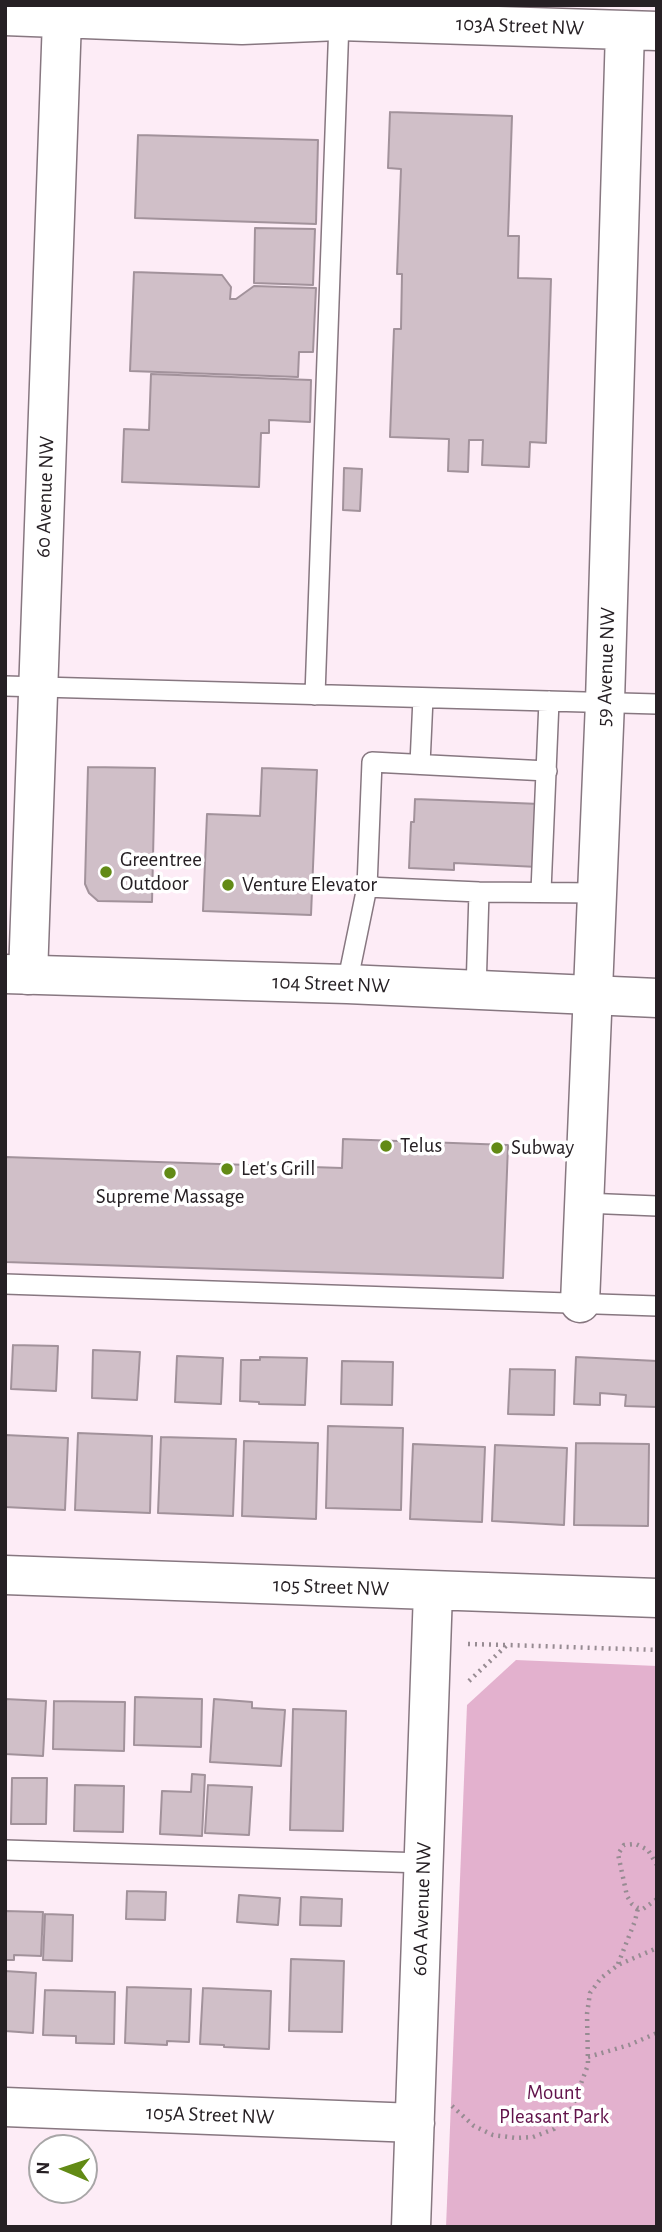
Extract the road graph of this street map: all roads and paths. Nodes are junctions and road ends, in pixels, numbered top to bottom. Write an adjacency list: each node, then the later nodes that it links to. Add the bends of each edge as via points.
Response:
1 (5, 16): 2 (street, 103A Street NW)
2 (62, 19): 3 (street, 103A Street NW, via 242,25); 5 (street, 60 Avenue NW)
3 (339, 21): 4 (street, 103A Street NW); 6 (lane)
4 (641, 30): 9 (street, 59 Avenue NW)
5 (21, 687): 6 (lane); 17 (street, 60 Avenue NW)
6 (315, 695): 7 (lane)
7 (423, 698): 8 (lane); 11 (lane)
8 (549, 701): 9 (lane); 12 (lane)
9 (605, 702): 10 (lane); 16 (street, 59 Avenue NW)
10 (657, 704)
11 (419, 764): 12 (lane); 13 (lane, via 372,762)
12 (547, 771): 14 (lane)
13 (367, 887): 15 (lane); 18 (lane)
14 (541, 891): 15 (lane); 16 (lane)
15 (478, 892): 19 (lane)
16 (597, 893): 20 (street, 59 Avenue NW)
17 (16, 975): 18 (street, 104 Street NW)
18 (346, 984): 19 (street, 104 Street NW)
19 (476, 991): 20 (street, 104 Street NW)
20 (593, 995): 21 (street, 104 Street NW); 22 (street, 59 Avenue NW)
21 (657, 998)
22 (584, 1203): 23 (lane); 25 (street, 59 Avenue NW)
23 (657, 1206)
24 (5, 1284): 25 (lane)
25 (580, 1303): 26 (lane)
26 (657, 1306)
27 (5, 1575): 28 (street, 105 Street NW)
28 (433, 1591): 29 (street, 105 Street NW); 35 (street, 60A Avenue NW)
29 (657, 1598)
30 (461, 1643): 31 (path)
31 (507, 1645): 32 (path); 33 (path)
32 (657, 1650)
33 (468, 1681)
34 (5, 1850): 35 (lane)
35 (424, 1863): 44 (street, 60A Avenue NW)
36 (657, 1865): 38 (path, via 643,1846 630,1843 618,1854 627,1896)
37 (657, 1899): 38 (path)
38 (638, 1908): 40 (path)
39 (657, 1948): 40 (path)
40 (618, 1965): 42 (path, via 590,1993)
41 (657, 2033): 42 (path)
42 (588, 2057): 44 (path, via 571,2110 554,2129 533,2137 493,2135)
43 (5, 2108): 44 (street, 105A Street NW)
44 (428, 2112): 45 (street, 60A Avenue NW)
45 (411, 2227)

